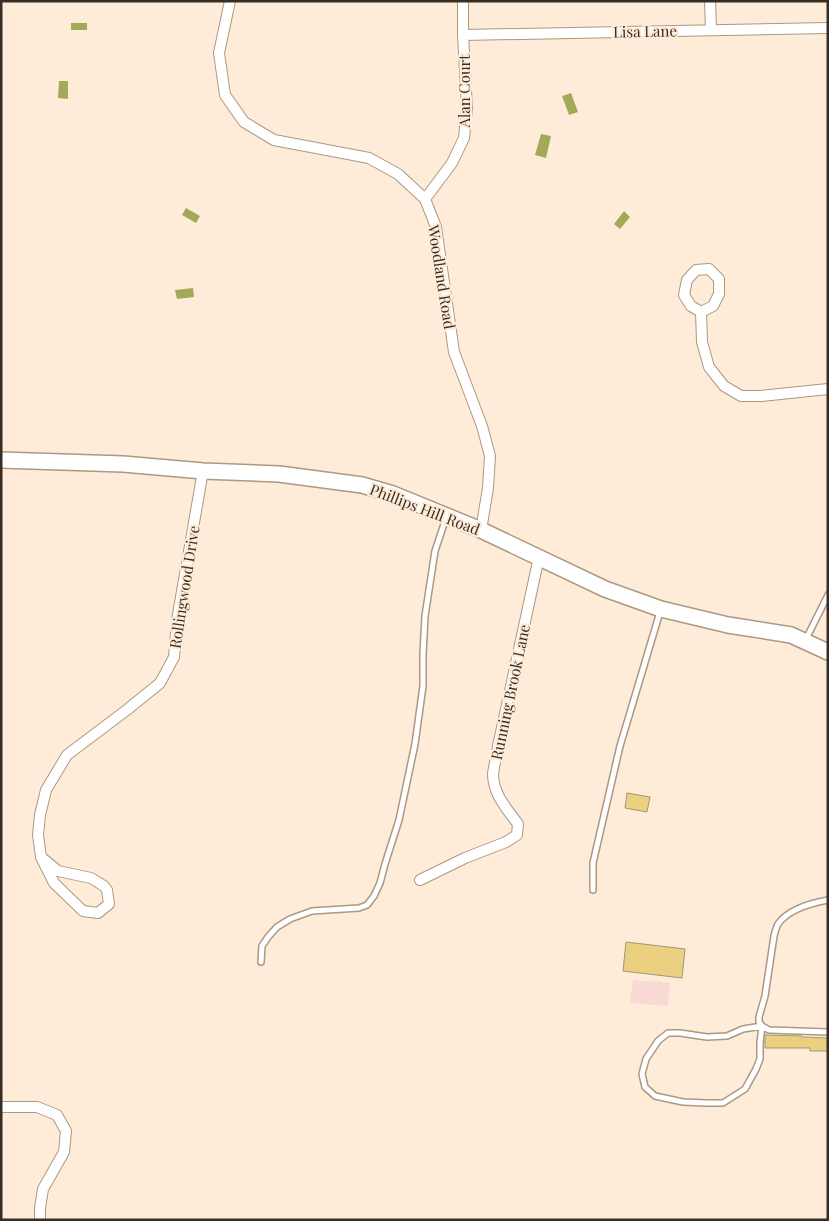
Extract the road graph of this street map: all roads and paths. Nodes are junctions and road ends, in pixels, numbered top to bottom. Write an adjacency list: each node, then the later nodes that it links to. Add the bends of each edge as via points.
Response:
1 (230, 1): 7 (street, Woodland Road, via 219,53 225,95 244,122 274,140 369,158 398,174)
2 (463, 1): 6 (street, Alan Court)
3 (710, 1): 5 (street)
4 (828, 28): 5 (street, Lisa Lane)
5 (711, 30): 6 (street, Lisa Lane)
6 (463, 35): 7 (street, Alan Court, via 467,108 464,138 452,163)
7 (424, 199): 13 (street, Woodland Road, via 436,227 454,352 490,456)
8 (701, 312): 9 (street, via 702,342 709,367 724,386 741,396)
9 (828, 389)
10 (1, 460): 11 (street, Phillips Hill Road, via 122,464)
11 (203, 471): 12 (street, Phillips Hill Road, via 279,474 362,485); 19 (street, Rollingwood Drive, via 177,620 174,657 160,683 66,754 46,790 38,835)
12 (446, 516): 13 (street, Phillips Hill Road); 23 (lane, via 435,551 426,608 423,686 415,744 399,820 380,883 367,905 312,911 277,927 262,946)
13 (481, 530): 14 (street, Phillips Hill Road)
14 (538, 556): 16 (street, Phillips Hill Road, via 604,589); 20 (street, Running Brook Lane, via 493,775 497,794 518,824 517,835)
15 (828, 595): 17 (lane)
16 (661, 609): 17 (street, Phillips Hill Road, via 791,635); 21 (lane, via 620,746 593,863)
17 (804, 641): 18 (street, Phillips Hill Road)
18 (828, 652)
19 (41, 857): 19 (street, Rollingwood Drive, via 54,883 83,911 98,913 110,904 104,886 91,878 58,871)
20 (420, 880)
21 (593, 890)
22 (828, 900): 24 (lane, via 803,907 777,926 759,1017)
23 (261, 962)
24 (762, 1026): 24 (lane, via 727,1036 668,1033 646,1059 642,1074 645,1087 655,1096 683,1102 723,1103 745,1089 756,1069 760,1059); 25 (lane, via 769,1030)
25 (828, 1032)
26 (1, 1107): 27 (street, via 37,1107 57,1116 66,1131 64,1152 43,1188)
27 (40, 1220)

